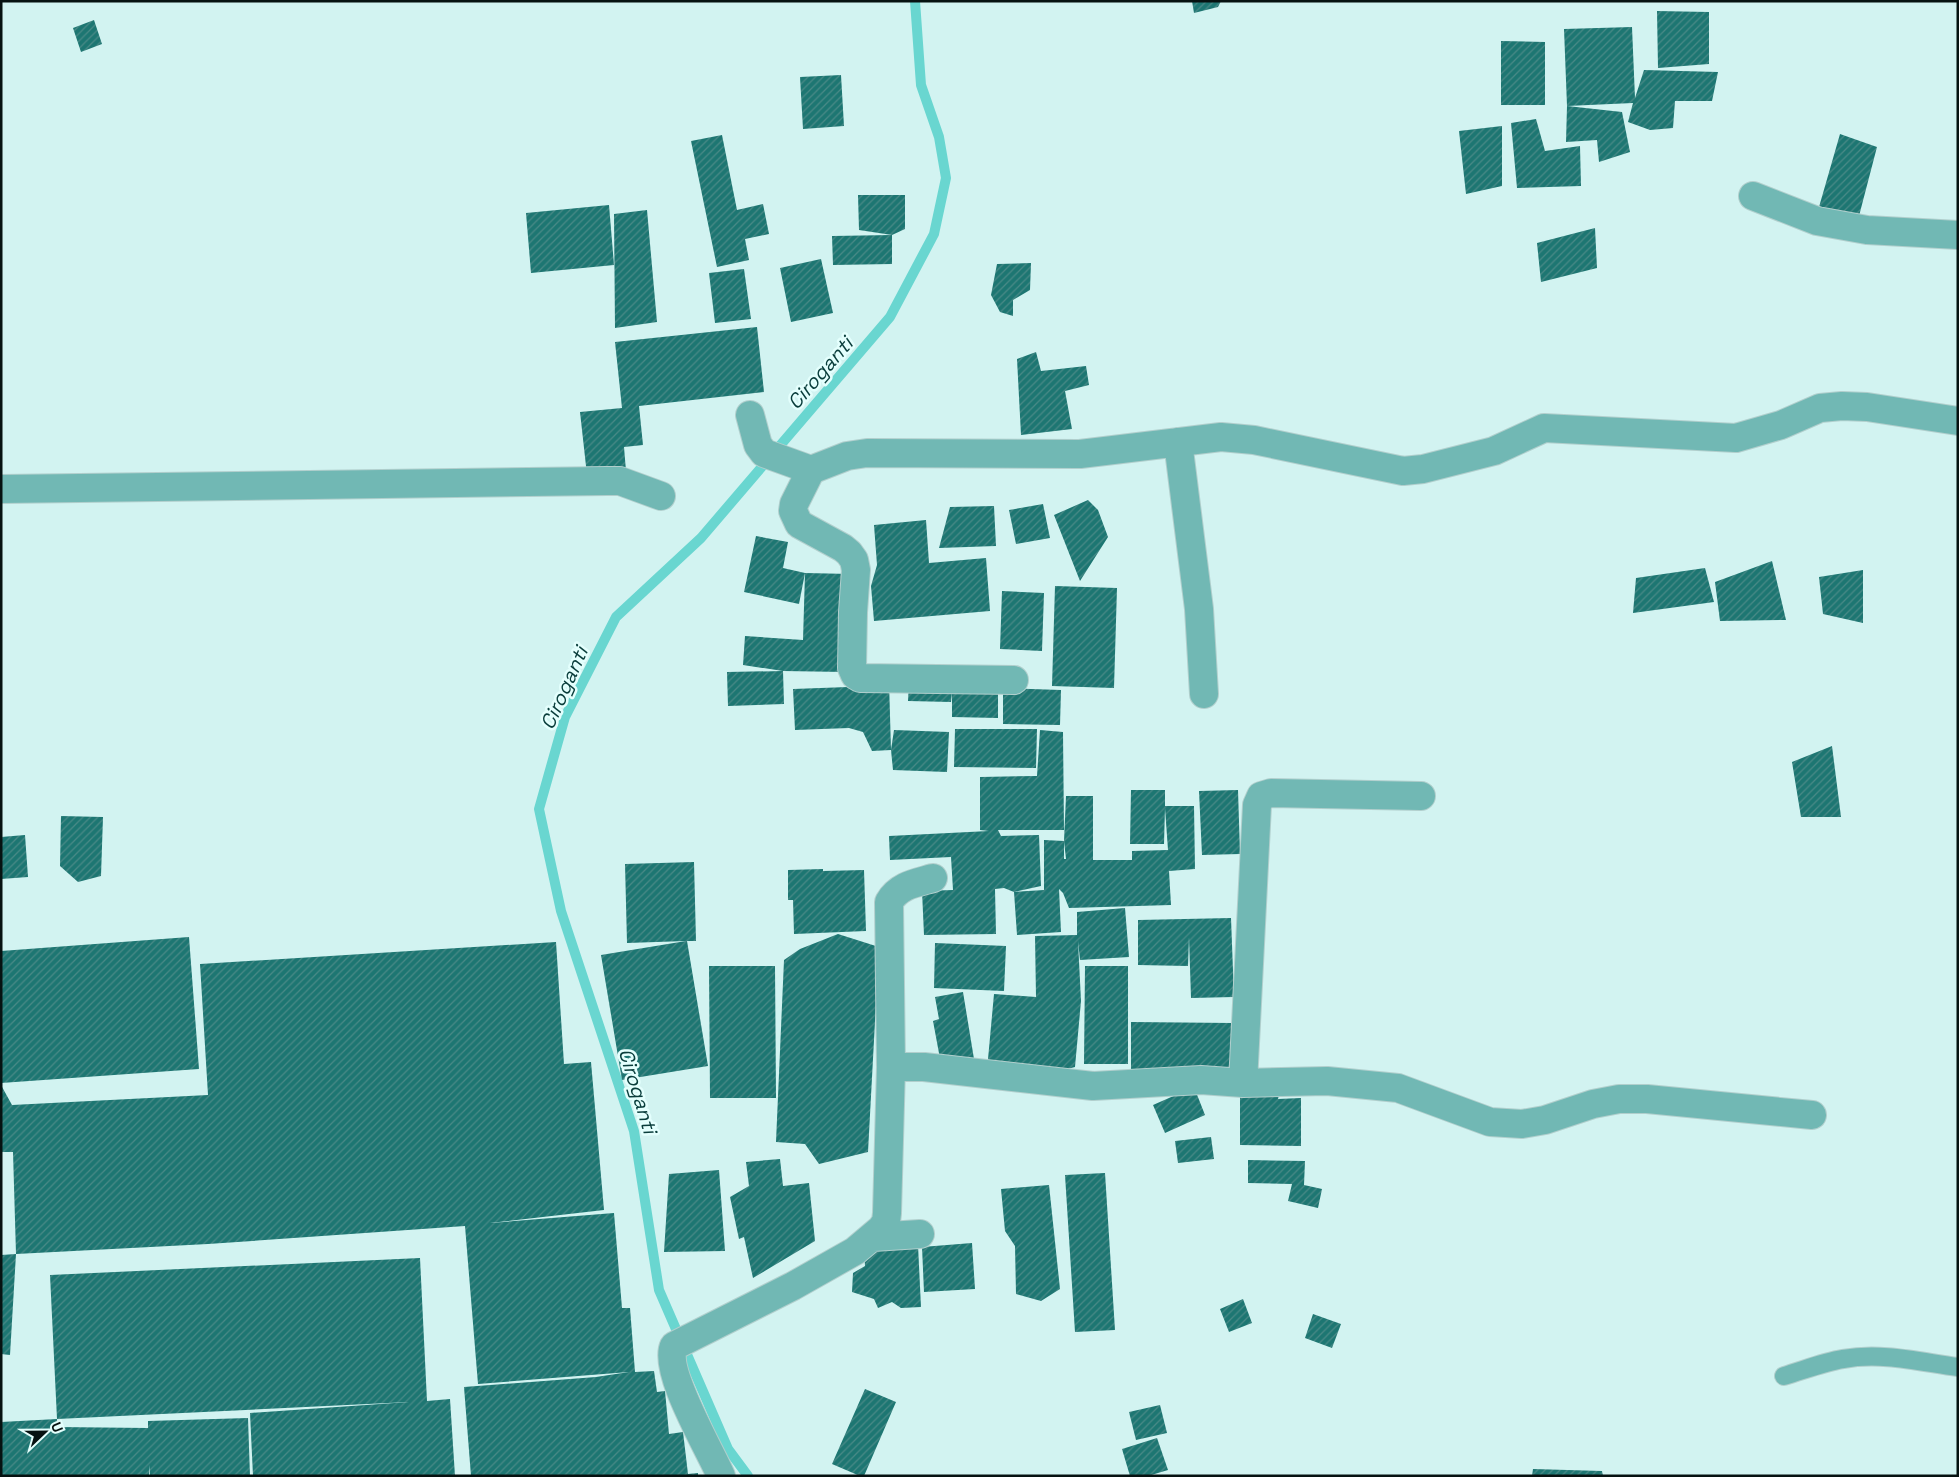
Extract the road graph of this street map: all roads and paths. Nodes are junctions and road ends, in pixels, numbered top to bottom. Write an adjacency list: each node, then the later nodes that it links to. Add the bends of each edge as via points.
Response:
1 (1753, 196): 2 (street, via 1817,221 1866,230)
2 (1958, 235)
3 (750, 415): 6 (street, via 758,445)
4 (1958, 421): 5 (street, via 1842,406 1820,408 1781,425 1736,438 1544,428 1494,451 1403,471 1254,440 1221,437)
5 (1178, 442): 6 (street, via 1080,454 867,453); 10 (street, via 1199,609)
6 (787, 462): 9 (street, via 793,511 799,524 842,548 854,560 852,668 855,675 860,678)
7 (1, 489): 8 (street, via 620,481)
8 (662, 496)
9 (1014, 680)
10 (1204, 694)
11 (1421, 796): 14 (street, via 1271,793 1261,796 1257,805)
12 (933, 878): 13 (street, via 903,887 889,902)
13 (891, 1068): 14 (street, via 924,1067 1093,1086 1201,1080); 17 (street, via 887,1213 886,1222)
14 (1243, 1083): 15 (street, via 1327,1081 1398,1088 1490,1122 1506,1124 1545,1120 1619,1099)
15 (1812, 1115)
16 (920, 1234): 17 (street)
17 (873, 1237): 20 (street, via 793,1286 686,1341 671,1352 677,1382)
18 (1958, 1367): 19 (lane, via 1906,1358 1868,1356 1843,1359)
19 (1784, 1376)
20 (721, 1476)

